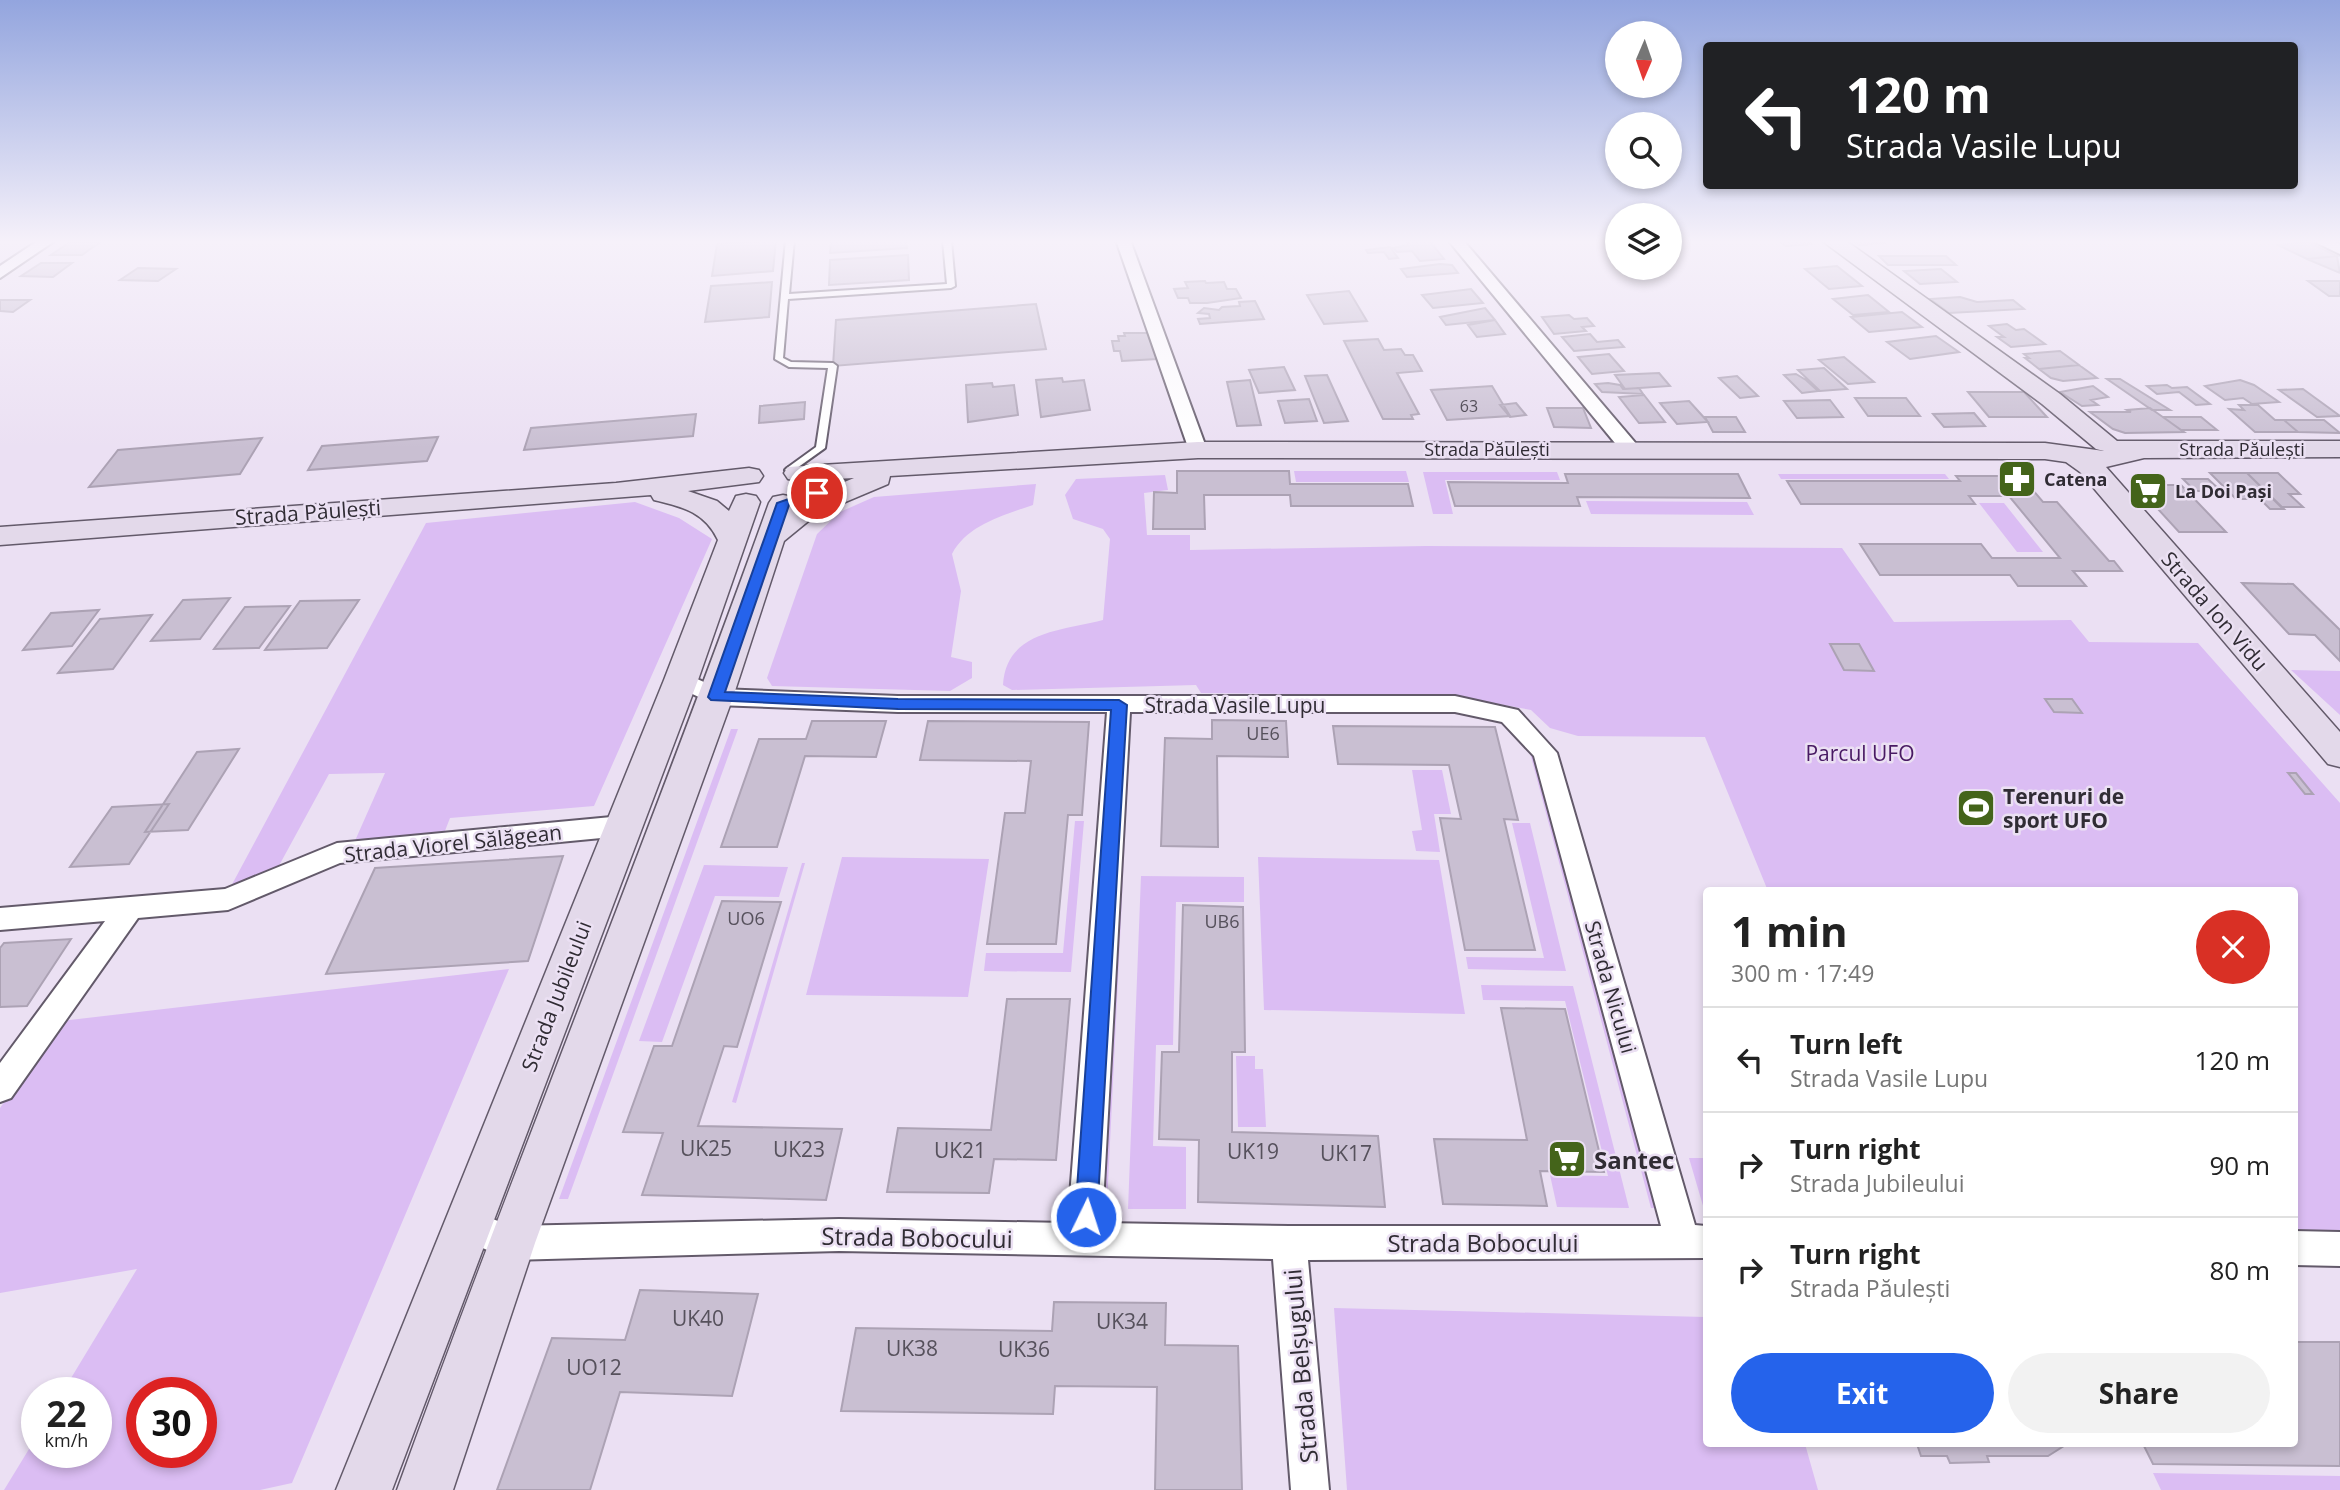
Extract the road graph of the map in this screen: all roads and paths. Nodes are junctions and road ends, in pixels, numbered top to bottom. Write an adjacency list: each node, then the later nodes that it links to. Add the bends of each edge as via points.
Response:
1 (783, 310): 11 (lane, via 779,359 789,364 833,366 820,448)
2 (1148, 310): 6 (street)
3 (1513, 310): 7 (street)
4 (1927, 310): 8 (main road, Strada Ion Vidu, via 2050,399)
5 (2340, 449): 8 (main road, Strada Păulești)
6 (1198, 450): 7 (main road, Strada Păulești); 9 (main road, Strada Păulești)
7 (1631, 450): 8 (main road, Strada Păulești)
8 (2093, 450): 19 (main road, Strada Ion Vidu)
9 (929, 466): 10 (main road, Strada Păulești); 11 (main road, Strada Păulești)
10 (880, 477): 11 (main road, Strada Păulești); 15 (main road, via 807,508)
11 (772, 489): 12 (main road, Strada Păulești); 13 (main road, Strada Păulești); 15 (main road, Strada Jubileului)
12 (615, 491): 13 (main road, Strada Păulești); 14 (main road, Strada Păulești)
13 (664, 494): 15 (main road, via 712,509)
14 (0, 536)
15 (753, 539): 16 (main road, Strada Jubileului)
16 (699, 689): 17 (street, Strada Vasile Lupu, via 898,704); 20 (main road, Strada Jubileului); 26 (main road, Strada Jubileului)
17 (1119, 705): 18 (street, Strada Vasile Lupu, via 1455,704 1510,716); 25 (street)
18 (1531, 736): 27 (street, Strada Nicului, via 1545,753)
19 (2336, 746)
20 (622, 826): 21 (street, Strada Viorel Sălăgean, via 337,853 228,899); 24 (main road, Strada Jubileului)
21 (131, 906): 22 (street, Strada Viorel Sălăgean); 23 (street)
22 (0, 919)
23 (0, 1088)
24 (466, 1225): 26 (street, Strada Bobocului); 31 (main road, Strada Jubileului)
25 (1084, 1241): 26 (street, Strada Bobocului, via 839,1234); 28 (street, Strada Bobocului)
26 (512, 1242): 32 (main road, Strada Jubileului)
27 (1695, 1242): 28 (street, Strada Bobocului)
28 (1289, 1243): 33 (street, Strada Belșugului)
29 (2298, 1248): 30 (street)
30 (2340, 1249)
31 (364, 1490)
32 (425, 1490)
33 (1310, 1490)

